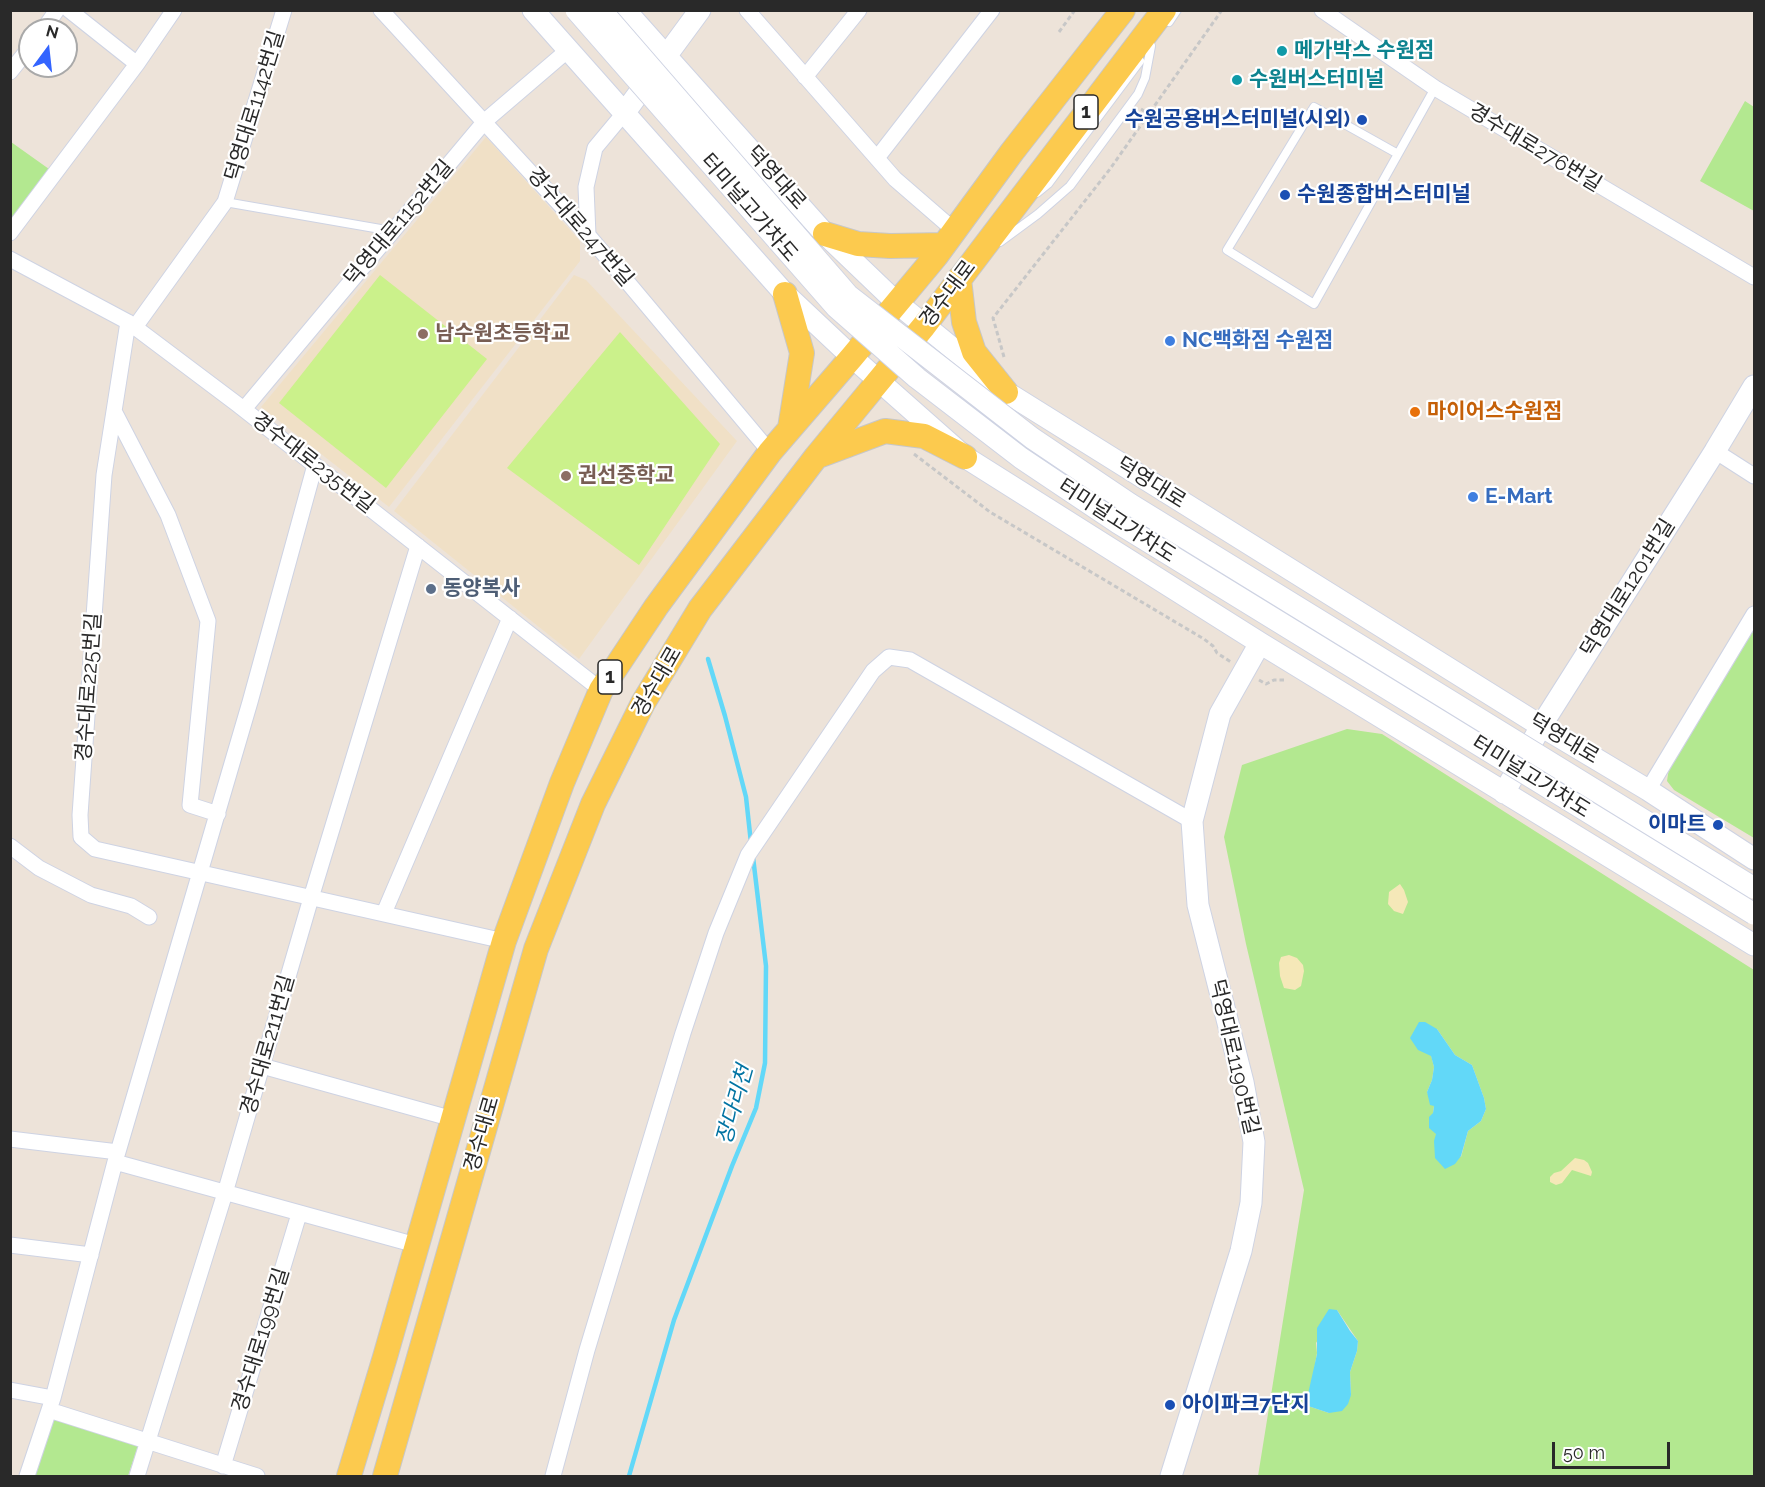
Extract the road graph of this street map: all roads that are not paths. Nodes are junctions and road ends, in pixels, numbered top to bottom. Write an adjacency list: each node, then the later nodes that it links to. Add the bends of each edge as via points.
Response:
1 (69, 10): 21 (street)
2 (174, 10): 21 (street)
3 (284, 10): 28 (street, 덕영대로1142번길)
4 (381, 10): 25 (street, 경수대로247번길)
5 (533, 10): 19 (main road)
6 (576, 10): 72 (main road, 터미널고가차도, bridge, via 836,307 917,378 1021,458 1128,529)
7 (601, 10): 69 (main road, 터미널고가차도, bridge, via 849,295 1032,438 1130,504)
8 (625, 10): 20 (main road, 덕영대로)
9 (700, 10): 20 (main road)
10 (747, 10): 22 (street)
11 (859, 10): 22 (street)
12 (993, 10): 27 (street)
13 (1123, 10): 34 (main road, 경수대로 / 1)
14 (1177, 10): 16 (lane)
15 (1322, 10): 23 (street, 경수대로276번길)
16 (1164, 20): 29 (main road, 경수대로 / 1)
17 (1157, 38): 18 (lane)
18 (1151, 46): 29 (lane, via 1048,184); 36 (lane, via 1138,94 1070,186)
19 (568, 51): 24 (main road); 25 (street, 덕영대로1152번길)
20 (666, 57): 24 (main road); 32 (main road, 덕영대로)
21 (137, 64): 31 (street)
22 (805, 76): 27 (street)
23 (1435, 88): 26 (lane); 37 (street, 경수대로276번길)
24 (625, 112): 33 (street, via 595,148 586,187); 39 (main road)
25 (485, 121): 30 (street, 덕영대로1152번길); 33 (street, 경수대로247번길)
26 (1398, 154): 26 (lane, via 1314,304 1227,250 1314,107)
27 (877, 159): 34 (street)
28 (225, 202): 30 (lane, 덕영대로1142번길); 41 (street, 덕영대로1142번길)
29 (1010, 214): 36 (main road, 경수대로 / 1)
30 (392, 231): 47 (street, 덕영대로1152번길)
31 (10, 233)
32 (825, 234): 34 (main road, via 858,244 890,246); 40 (main road, 덕영대로)
33 (588, 235): 51 (street, 경수대로247번길)
34 (950, 238): 40 (main road, 경수대로 / 1)
35 (10, 259): 41 (street, 경수대로235번길)
36 (975, 260): 38 (main road, 경수대로 / 1)
37 (1755, 277)
38 (959, 279): 42 (main road, 경수대로 / 1); 46 (main road, via 964,321 975,352)
39 (785, 294): 43 (main road); 49 (main road, via 802,353)
40 (897, 303): 42 (main road, 덕영대로); 43 (main road, 경수대로 / 1)
41 (132, 325): 47 (street, 경수대로235번길); 48 (street, 경수대로225번길)
42 (924, 326): 44 (main road, 경수대로 / 1); 46 (main road, 덕영대로)
43 (852, 357): 44 (main road); 49 (main road, 경수대로 / 1)
44 (879, 381): 52 (main road, 경수대로 / 1); 53 (main road)
45 (1755, 386): 50 (main road, 덕영대로1201번길)
46 (1006, 392): 61 (main road, 덕영대로)
47 (244, 409): 54 (street, 경수대로235번길)
48 (114, 411): 64 (street, via 168,515 208,621 190,805); 68 (street, 경수대로225번길, via 104,475 81,837 95,849)
49 (790, 428): 51 (main road, 경수대로 / 1)
50 (1715, 451): 55 (street); 61 (main road, 덕영대로1201번길)
51 (770, 452): 60 (main road, 경수대로 / 1)
52 (816, 457): 53 (main road, via 885,431 924,436); 93 (main road, 경수대로 / 1, via 700,609 643,703 593,804 536,949)
53 (966, 457): 59 (main road)
54 (315, 465): 56 (street, 경수대로235번길); 64 (street)
55 (1755, 476)
56 (418, 546): 58 (street, 경수대로235번길); 70 (street)
57 (1755, 614): 62 (street)
58 (510, 618): 60 (street, 경수대로235번길); 71 (street)
59 (1260, 643): 63 (main road); 65 (main road, 덕영대로1190번길, via 1220,714)
60 (601, 690): 74 (main road, 경수대로 / 1)
61 (1540, 726): 62 (main road, 덕영대로); 63 (main road, 덕영대로1201번길)
62 (1648, 790): 67 (main road, 덕영대로)
63 (1504, 793): 75 (main road)
64 (218, 814): 68 (street)
65 (1192, 821): 94 (street, via 910,660 889,657 873,671 748,855 716,933 587,1350); 95 (main road, 덕영대로1190번길, via 1198,905 1243,1082 1254,1142 1251,1203 1241,1251)
66 (10, 846): 73 (street, via 39,868 91,895 131,906)
67 (1755, 859)
68 (201, 873): 70 (street, 경수대로225번길); 79 (street)
69 (1755, 888)
70 (311, 898): 71 (street, 경수대로225번길); 76 (street, 경수대로211번길)
71 (384, 914): 74 (street, 경수대로225번길)
72 (1755, 914)
73 (149, 917)
74 (504, 941): 77 (main road, 경수대로 / 1)
75 (1755, 945)
76 (262, 1066): 77 (street, 경수대로); 80 (street, 경수대로211번길)
77 (453, 1119): 83 (main road, 경수대로 / 1)
78 (10, 1138): 79 (street)
79 (117, 1157): 80 (street); 84 (street)
80 (225, 1193): 81 (street); 87 (street)
81 (299, 1214): 83 (street); 88 (street, 경수대로199번길)
82 (10, 1245): 84 (street)
83 (416, 1245): 92 (main road, 경수대로 / 1)
84 (91, 1255): 86 (street)
85 (10, 1390): 86 (street)
86 (51, 1404): 87 (street); 89 (street)
87 (148, 1442): 88 (street); 90 (street)
88 (223, 1466): 91 (street)
89 (27, 1476)
90 (138, 1476)
91 (257, 1476)
92 (349, 1476)
93 (385, 1476)
94 (553, 1476)
95 (1171, 1476)

